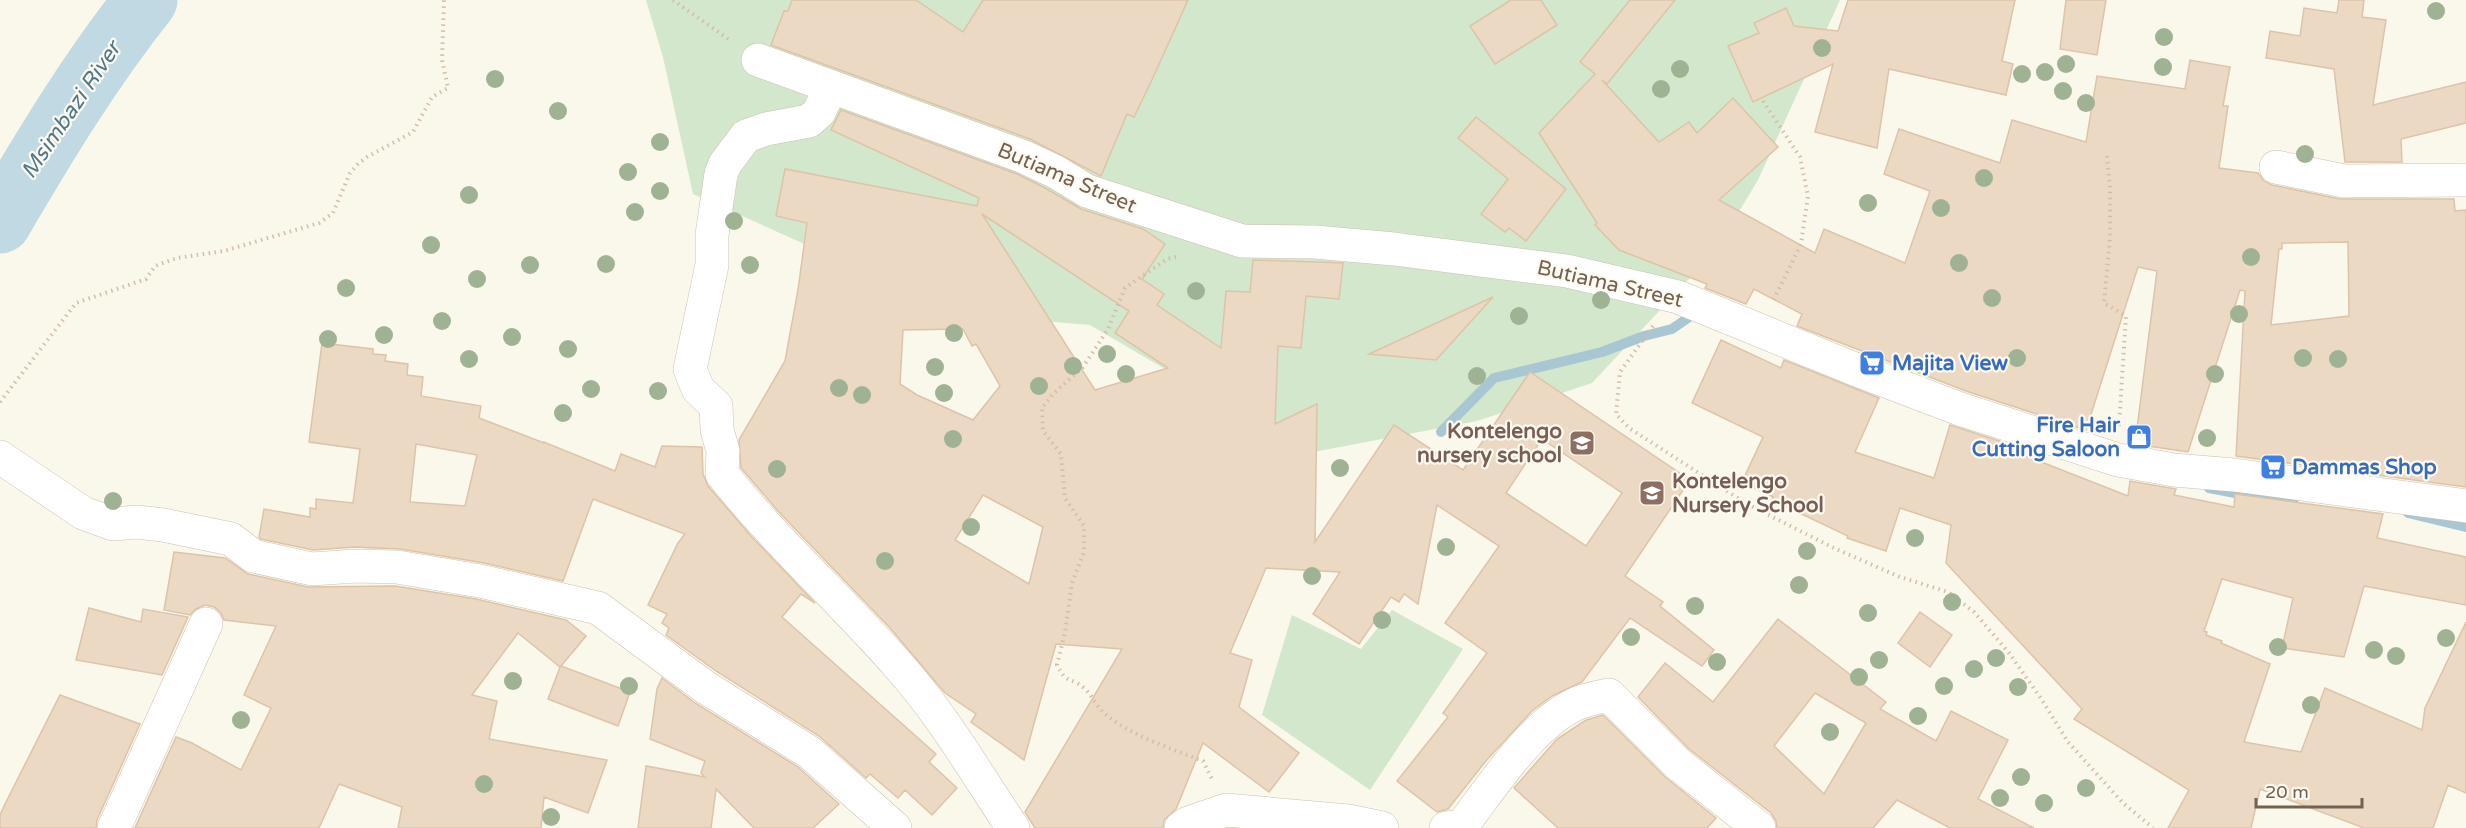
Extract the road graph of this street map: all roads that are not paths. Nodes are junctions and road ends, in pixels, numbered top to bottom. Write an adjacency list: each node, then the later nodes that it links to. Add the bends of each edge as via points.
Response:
1 (758, 60): 2 (street, Butiama Street)
2 (831, 87): 6 (street, Butiama Street, via 1024,157 1087,191 1242,242 1315,242 1394,249 1567,271 1678,297 1960,409 2118,460); 10 (street, via 819,112 809,121 746,136 725,164 712,235 712,265 690,369 698,389 716,406 723,474 765,526 899,666)
3 (2276, 167): 4 (street, via 2344,181)
4 (2466, 180)
5 (0, 457): 9 (street, via 83,513 113,524 163,525 231,539 253,556 312,569 397,567 598,608 705,687 810,752)
6 (2466, 506)
7 (206, 624): 8 (street)
8 (114, 828)
9 (895, 828)
10 (1013, 828)
11 (1181, 828): 12 (street, via 1226,810 1348,821)
12 (1382, 828)
13 (1446, 828): 14 (street, via 1462,826 1549,721 1577,704 1609,694 1677,763)
14 (1759, 828)

